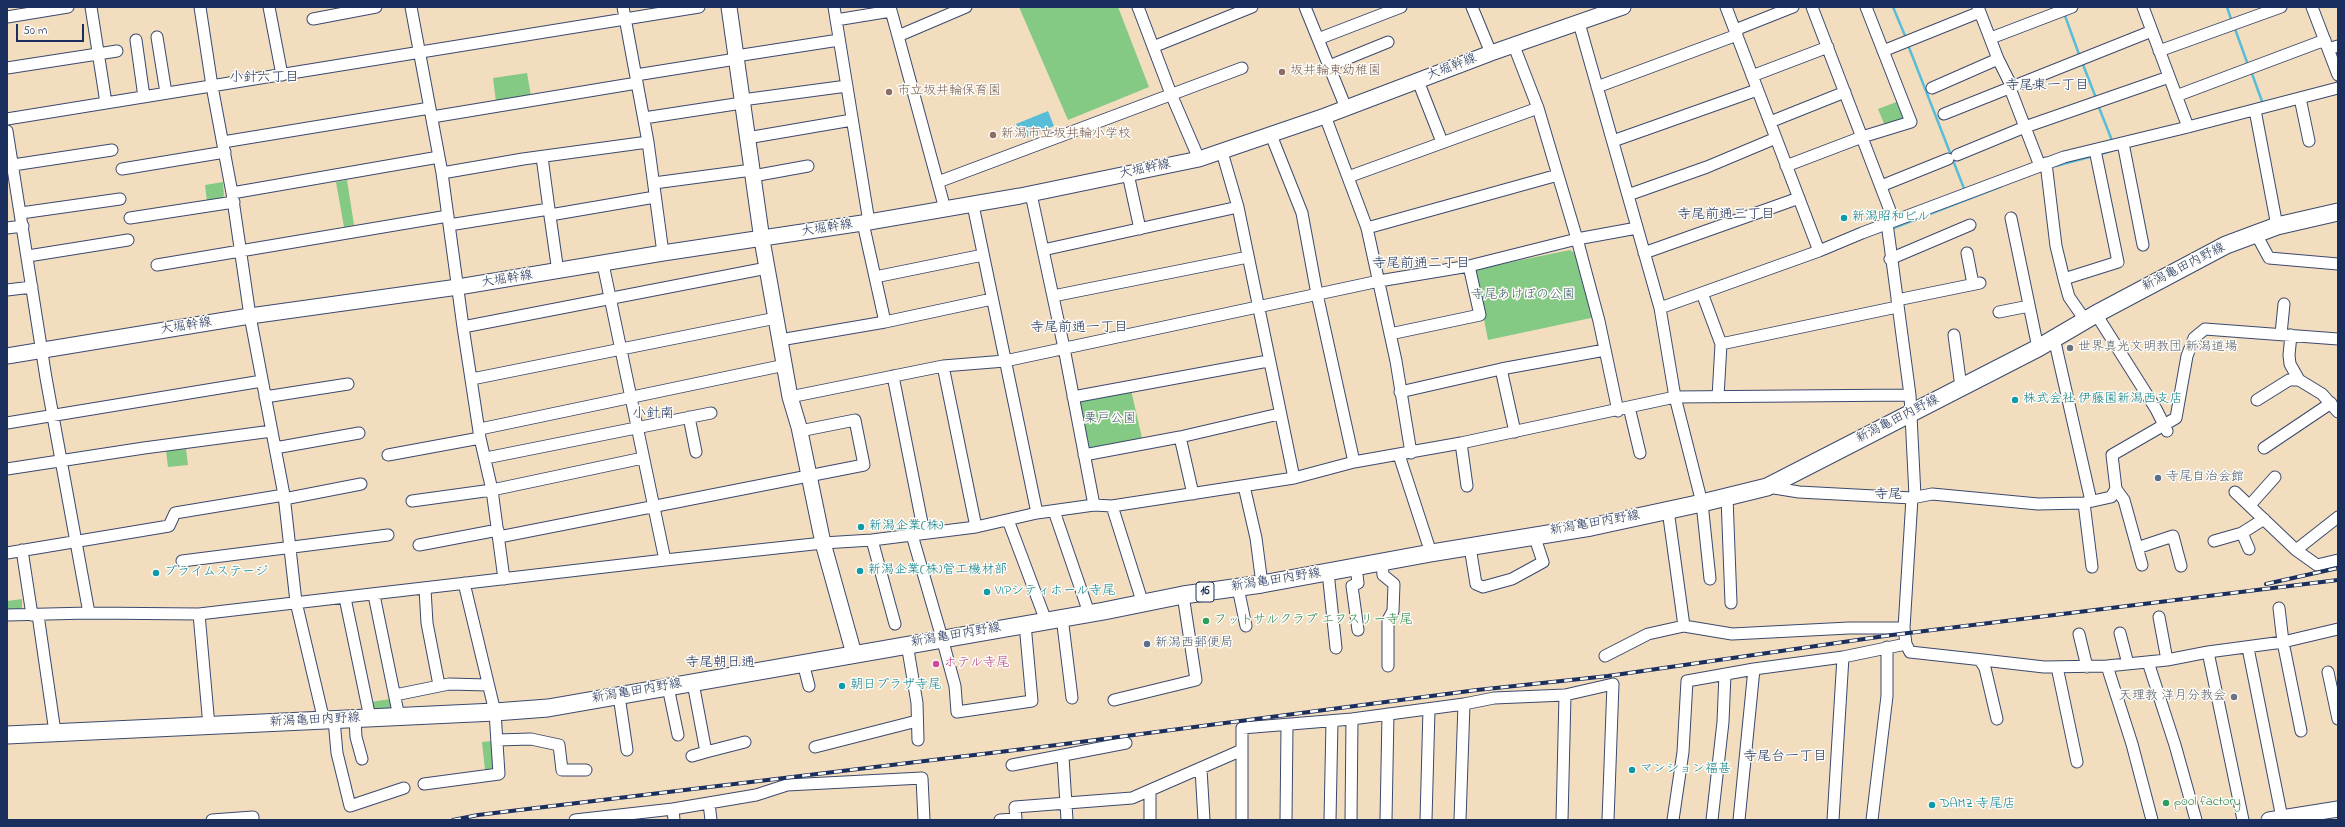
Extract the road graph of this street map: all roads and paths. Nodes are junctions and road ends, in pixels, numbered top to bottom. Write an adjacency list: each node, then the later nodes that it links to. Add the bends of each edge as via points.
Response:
1 (68, 7): 28 (street)
2 (91, 7): 50 (street)
3 (200, 7): 64 (street)
4 (269, 7): 57 (street)
5 (376, 7): 29 (street)
6 (411, 7): 51 (street)
7 (623, 7): 30 (street)
8 (699, 7): 30 (street)
9 (729, 7): 52 (street)
10 (834, 7): 31 (street)
11 (966, 7): 35 (street)
12 (1138, 7): 44 (street)
13 (1252, 7): 44 (street)
14 (1305, 7): 38 (street)
15 (1401, 7): 38 (street)
16 (1472, 7): 49 (street)
17 (1623, 7): 32 (street, 大堀幹線)
18 (1726, 7): 34 (street)
19 (1793, 7): 34 (street)
20 (1812, 7): 45 (street)
21 (1866, 7): 47 (street)
22 (2072, 7): 37 (street)
23 (2143, 7): 33 (street)
24 (2281, 7): 48 (street)
25 (2312, 7): 42 (street)
26 (890, 9): 31 (street); 35 (street)
27 (1979, 9): 37 (street); 47 (street)
28 (7, 17)
29 (313, 19)
30 (625, 19): 51 (street); 61 (street)
31 (836, 20): 40 (street)
32 (1579, 23): 43 (street, 大堀幹線); 66 (street)
33 (2152, 31): 48 (street); 63 (street)
34 (1736, 33): 59 (street); 66 (street)
35 (898, 36): 117 (street)
36 (157, 37): 71 (street)
37 (1991, 38): 53 (street)
38 (1318, 39): 54 (street)
39 (136, 40): 74 (street)
40 (839, 40): 52 (street); 65 (street)
41 (1388, 42): 54 (street)
42 (2330, 45): 58 (street); 73 (street)
43 (1514, 46): 49 (street, 大堀幹線); 79 (street)
44 (1153, 47): 72 (street)
45 (1828, 47): 59 (street); 70 (street)
46 (117, 51): 50 (street)
47 (1883, 51): 92 (street, via 1911,122)
48 (2160, 51): 60 (street)
49 (1491, 53): 62 (street, 大堀幹線)
50 (99, 54): 55 (street); 77 (street)
51 (418, 54): 57 (street); 81 (street)
52 (736, 58): 61 (street); 76 (street)
53 (1998, 59): 63 (street); 67 (street)
54 (1329, 66): 78 (street)
55 (7, 68)
56 (1242, 68): 72 (street)
57 (282, 75): 64 (street)
58 (2338, 75)
59 (1752, 76): 69 (street)
60 (2169, 77): 73 (street); 88 (street)
61 (636, 79): 81 (street); 84 (street)
62 (1418, 81): 78 (street, 大堀幹線); 98 (street)
63 (2011, 85): 82 (street); 88 (street)
64 (212, 86): 71 (street); 100 (street)
65 (847, 86): 76 (street); 86 (street)
66 (1597, 86): 95 (street)
67 (1932, 88)
68 (2338, 88): 75 (street)
69 (1758, 90): 87 (street); 95 (street)
70 (1845, 92): 87 (street); 92 (street)
71 (166, 94): 74 (street)
72 (1171, 94): 106 (street); 117 (street)
73 (2176, 96): 89 (street)
74 (144, 97): 77 (street)
75 (2300, 98): 80 (street); 96 (street)
76 (742, 102): 84 (street); 93 (street)
77 (106, 103): 85 (street)
78 (1346, 108): 83 (street, 大堀幹線)
79 (1538, 108): 98 (street); 115 (street)
80 (2255, 110): 89 (street); 139 (street)
81 (431, 113): 100 (street); 104 (street)
82 (1944, 114)
83 (1325, 116): 91 (street, 大堀幹線); 116 (street)
84 (644, 118): 97 (street)
85 (7, 119)
86 (852, 120): 93 (street); 136 (street)
87 (1770, 122): 94 (street)
88 (2025, 127): 107 (street); 119 (street)
89 (2188, 127): 99 (street)
90 (7, 131): 111 (street)
91 (1271, 135): 103 (street, 大堀幹線); 172 (street, via 1302,213)
92 (1862, 137): 109 (street); 119 (street)
93 (747, 138): 113 (street)
94 (1776, 138): 109 (street); 121 (street, via 1707,167)
95 (1613, 141): 121 (street)
96 (2309, 141)
97 (648, 142): 105 (street); 118 (street)
98 (1442, 142): 116 (street)
99 (2124, 143): 102 (street); 148 (street)
100 (224, 147): 110 (street); 123 (street)
101 (112, 150): 111 (street)
102 (2094, 150): 107 (street); 166 (street, via 2118,262)
103 (1222, 152): 106 (street, 大堀幹線); 127 (street)
104 (439, 157): 112 (street); 123 (street)
105 (542, 157): 112 (street); 129 (street)
106 (1199, 160): 114 (street, 大堀幹線)
107 (2043, 164): 135 (street); 166 (street)
108 (808, 166): 113 (street)
109 (1786, 166): 124 (street)
110 (122, 169)
111 (12, 172): 131 (street)
112 (442, 173): 134 (street)
113 (752, 173): 118 (street); 146 (street)
114 (1128, 174): 120 (street, 大堀幹線); 141 (street)
115 (1558, 175): 142 (street); 147 (street)
116 (1348, 177): 142 (street)
117 (938, 182): 128 (street)
118 (654, 183): 122 (street)
119 (1881, 186): 135 (street)
120 (1031, 194): 126 (street, 大堀幹線); 150 (street)
121 (1628, 195): 143 (street)
122 (655, 197): 129 (street); 152 (street)
123 (233, 198): 132 (street); 149 (street)
124 (1799, 198): 151 (street); 153 (street)
125 (120, 199): 131 (street)
126 (973, 204): 128 (street, 大堀幹線); 155 (street)
127 (1238, 208): 141 (street); 157 (street)
128 (945, 209): 136 (street, 大堀幹線)
129 (550, 212): 134 (street); 164 (street)
130 (2338, 212): 139 (main road, 新潟亀田内野線 / 16)
131 (21, 213): 138 (street)
132 (130, 218)
133 (2010, 218): 179 (street)
134 (448, 220): 149 (street); 169 (street)
135 (1890, 222): 151 (street); 158 (street)
136 (866, 223): 146 (street, 大堀幹線); 165 (street)
137 (1970, 225): 158 (street)
138 (23, 226): 140 (street); 156 (street)
139 (2277, 226): 144 (main road, 新潟亀田内野線 / 16)
140 (7, 228)
141 (1140, 228): 150 (street)
142 (1367, 228): 167 (street)
143 (1637, 228): 147 (street); 153 (street)
144 (2256, 234): 160 (street, via 2269,258); 183 (main road, 新潟亀田内野線 / 16, via 2226,245)
145 (128, 240): 156 (street)
146 (762, 240): 152 (street, 大堀幹線); 163 (street)
147 (1577, 240): 162 (street); 198 (street)
148 (2143, 245)
149 (241, 250): 161 (street); 182 (street)
150 (1043, 250): 173 (street)
151 (1819, 251): 171 (street)
152 (662, 253): 159 (street, 大堀幹線)
153 (1644, 253): 180 (street)
154 (1967, 253): 176 (street, via 1977,284)
155 (983, 255): 165 (street); 175 (street)
156 (28, 256): 168 (street)
157 (1248, 257): 173 (street); 178 (street)
158 (1890, 259): 176 (street)
159 (603, 264): 164 (street, 大堀幹線); 174 (street)
160 (2338, 264)
161 (157, 265)
162 (1469, 266): 167 (street); 187 (street, via 1480,315)
163 (767, 268): 174 (street); 184 (street)
164 (558, 272): 169 (street, 大堀幹線)
165 (875, 277): 185 (street)
166 (2064, 279): 183 (street, via 2069,297)
167 (1379, 281): 172 (street); 187 (street)
168 (32, 286): 170 (street); 197 (street)
169 (458, 287): 182 (street, 大堀幹線); 186 (street)
170 (7, 290)
171 (1702, 293): 180 (street); 193 (street)
172 (1317, 294): 178 (street); 249 (street)
173 (1053, 296): 194 (street)
174 (610, 298): 186 (street); 196 (street)
175 (992, 299): 185 (street); 200 (street)
176 (1897, 304): 193 (street); 212 (street)
177 (2284, 304): 188 (street)
178 (1257, 306): 194 (street); 201 (street)
179 (2029, 306): 181 (street); 195 (street)
180 (1660, 308): 217 (street)
181 (1998, 312)
182 (250, 316): 197 (street, 大堀幹線); 208 (street)
183 (2090, 317): 190 (main road, 新潟亀田内野線 / 16); 230 (street, via 2156,408)
184 (776, 318): 192 (street); 196 (street)
185 (885, 322): 192 (street)
186 (463, 327): 206 (street)
187 (1390, 334): 211 (street)
188 (2286, 334): 191 (street); 207 (street, via 2290,364); 230 (street, via 2205,329 2194,338 2187,356 2176,418)
189 (1954, 335): 210 (street)
190 (2054, 338): 195 (main road, 新潟亀田内野線 / 16); 266 (street)
191 (2338, 339)
192 (780, 340): 202 (street)
193 (1721, 344): 213 (street)
194 (1064, 348): 200 (street); 216 (street)
195 (2038, 348): 210 (main road, 新潟亀田内野線 / 16)
196 (620, 349): 206 (street); 218 (street)
197 (42, 350): 199 (street, 大堀幹線); 226 (street)
198 (1605, 350): 204 (street); 222 (street)
199 (7, 356)
200 (1005, 360): 203 (street); 274 (street)
201 (1268, 361): 216 (street); 225 (street)
202 (785, 365): 215 (street); 218 (street)
203 (943, 366): 205 (street); 278 (street)
204 (1501, 369): 211 (street); 233 (street)
205 (893, 376): 215 (street); 279 (street)
206 (472, 379): 235 (street)
207 (2300, 380): 219 (street, via 2289,380); 221 (street, via 2322,394)
208 (262, 381): 214 (street); 226 (street)
209 (348, 384): 214 (street)
210 (1961, 387): 224 (main road, 新潟亀田内野線 / 16)
211 (1400, 392): 241 (street)
212 (1910, 395): 213 (street); 224 (street)
213 (1718, 396): 217 (street)
214 (266, 397): 232 (street)
215 (790, 397): 231 (street)
216 (1074, 397): 244 (street)
217 (1675, 397): 220 (street); 267 (street)
218 (630, 398): 229 (street); 235 (street)
219 (2257, 400)
220 (1629, 407): 222 (street); 242 (street)
221 (2334, 408): 239 (street)
222 (1618, 411): 233 (street)
223 (712, 413): 227 (street)
224 (1911, 413): 257 (main road, 新潟亀田内野線 / 16); 264 (street)
225 (1279, 414): 236 (street); 253 (street)
226 (53, 415): 228 (street); 248 (street)
227 (689, 417): 229 (street); 240 (street)
228 (7, 423)
229 (636, 427): 246 (street); 247 (street)
230 (2165, 429): 258 (street, via 2112,455)
231 (800, 430): 251 (street); 251 (street, via 856,420 864,465)
232 (272, 431): 238 (street); 248 (street)
233 (1515, 432): 237 (street)
234 (359, 433): 238 (street)
235 (480, 433): 243 (street); 246 (street)
236 (1180, 437): 244 (street); 261 (street)
237 (1461, 443): 241 (street); 256 (street)
238 (275, 448): 262 (street)
239 (2264, 448)
240 (696, 452)
241 (1411, 452): 245 (street)
242 (1640, 453)
243 (388, 455)
244 (1084, 455): 268 (street)
245 (1400, 455): 249 (street); 297 (street)
246 (486, 458): 259 (street)
247 (643, 458): 259 (street); 271 (street)
248 (61, 461): 250 (street); 286 (street)
249 (1354, 462): 253 (street)
250 (7, 469)
251 (809, 476): 271 (street); 288 (street)
252 (2275, 477): 269 (street)
253 (1294, 478): 255 (street)
254 (361, 484): 262 (street)
255 (1244, 486): 261 (street); 310 (street, via 1256,538)
256 (1467, 486)
257 (1767, 487): 263 (main road, 新潟亀田内野線 / 16); 264 (street, via 1799,492)
258 (2116, 489): 266 (street, via 2111,497); 292 (street, via 2124,500)
259 (492, 490): 265 (street); 281 (street)
260 (2235, 492): 269 (street)
261 (1193, 494): 270 (street)
262 (284, 497): 286 (street, via 175,513 169,526); 291 (street)
263 (1727, 497): 267 (main road, 新潟亀田内野線 / 16); 317 (street)
264 (1914, 497): 266 (street, via 1932,494 2038,504); 332 (street)
265 (412, 501)
266 (2088, 502): 305 (street)
267 (1702, 503): 272 (main road, 新潟亀田内野線 / 16); 308 (street)
268 (1094, 505): 270 (street); 273 (street)
269 (2250, 505): 276 (street)
270 (1112, 506): 318 (street)
271 (654, 507): 281 (street); 298 (street)
272 (1668, 510): 284 (main road, 新潟亀田内野線 / 16, via 1591,527); 331 (street)
273 (1054, 511): 274 (street); 321 (street)
274 (1037, 513): 277 (street)
275 (2338, 517): 295 (street)
276 (2264, 519): 280 (street); 295 (street)
277 (1008, 520): 278 (street); 327 (street)
278 (976, 527): 279 (street)
279 (924, 533): 283 (street)
280 (2242, 533): 287 (street); 293 (street)
281 (498, 534): 289 (street); 307 (street)
282 (388, 535): 291 (street)
283 (912, 535): 285 (street); 337 (street)
284 (1534, 535): 290 (main road, 新潟亀田内野線 / 16); 290 (street, via 1543,562 1512,579 1483,587 1476,584)
285 (872, 540): 288 (street); 328 (street)
286 (77, 541): 294 (street); 320 (street)
287 (2214, 541)
288 (823, 543): 298 (street); 345 (street)
289 (419, 545)
290 (1470, 547): 297 (main road, 新潟亀田内野線 / 16)
291 (290, 548): 300 (street); 316 (street)
292 (2137, 548): 302 (street); 303 (street, via 2173,536)
293 (2248, 549)
294 (22, 550): 296 (street); 324 (street)
295 (2296, 550): 299 (street, via 2317,566)
296 (7, 553)
297 (1431, 553): 301 (main road, 新潟亀田内野線 / 16)
298 (665, 560): 307 (street)
299 (2338, 560)
300 (182, 561)
301 (1382, 562): 304 (main road, 新潟亀田内野線 / 16); 353 (street, via 1383,575 1394,584 1393,611 1388,620)
302 (2142, 565)
303 (2181, 566)
304 (1356, 567): 306 (main road, 新潟亀田内野線 / 16); 334 (street, via 1358,583 1352,586)
305 (2092, 567)
306 (1328, 572): 310 (main road, 新潟亀田内野線 / 16); 342 (street)
307 (504, 579): 309 (street)
308 (1710, 579)
309 (464, 584): 312 (street); 362 (street)
310 (1262, 584): 311 (main road, 新潟亀田内野線 / 16)
311 (1238, 588): 314 (main road, 新潟亀田内野線 / 16); 330 (street)
312 (425, 589): 313 (street); 361 (street, via 427,623)
313 (374, 595): 315 (street); 365 (street)
314 (1183, 595): 318 (main road, 新潟亀田内野線 / 16); 369 (street, via 1196,680)
315 (345, 598): 316 (street); 375 (street)
316 (296, 602): 322 (street); 379 (street)
317 (1731, 603)
318 (1143, 604): 321 (main road, 新潟亀田内野線 / 16)
319 (2279, 608): 338 (street)
320 (89, 613): 322 (street); 324 (street)
321 (1090, 613): 325 (main road, 新潟亀田内野線 / 16)
322 (199, 614): 382 (street)
323 (7, 615): 324 (street)
324 (35, 615): 385 (street)
325 (1062, 617): 327 (main road, 新潟亀田内野線 / 16); 368 (street)
326 (2159, 617): 349 (street)
327 (1046, 621): 329 (main road, 新潟亀田内野線 / 16)
328 (896, 624)
329 (1025, 624): 337 (main road, 新潟亀田内野線 / 16); 337 (street, via 1032,701 958,712)
330 (1246, 626)
331 (1684, 626): 332 (street, via 1732,634); 346 (street, via 1648,634)
332 (1904, 628): 340 (street)
333 (2338, 629): 338 (street)
334 (1358, 630)
335 (2120, 633): 352 (street)
336 (2079, 634): 354 (street)
337 (942, 638): 339 (main road, 新潟亀田内野線 / 16)
338 (2283, 642): 343 (street); 384 (street)
339 (907, 644): 345 (main road, 新潟亀田内野線 / 16); 380 (street, via 917,702)
340 (1906, 644): 341 (street); 348 (street, via 1910,652)
341 (1887, 647): 347 (street); 434 (street, via 1887,696)
342 (1336, 648)
343 (2248, 648): 344 (street); 411 (street)
344 (2208, 652): 349 (street); 437 (street)
345 (854, 654): 351 (main road, 新潟亀田内野線 / 16)
346 (1605, 656)
347 (1843, 657): 357 (street); 433 (street)
348 (1980, 660): 356 (street); 377 (street, via 1985,668)
349 (2167, 660): 350 (street)
350 (2148, 662): 352 (street); 436 (street, via 2176,745)
351 (803, 664): 360 (main road, 新潟亀田内野線 / 16); 363 (street)
352 (2128, 664): 355 (street)
353 (1388, 666)
354 (2087, 666): 355 (street); 356 (street)
355 (2107, 666): 435 (street, via 2132,744)
356 (2057, 667): 399 (street)
357 (1754, 669): 359 (street); 432 (street)
358 (2328, 672): 378 (street)
359 (1725, 674): 430 (street, via 1687,681 1684,752); 431 (street, via 1723,722)
360 (693, 683): 364 (main road, 新潟亀田内野線 / 16); 395 (street)
361 (439, 685): 362 (street); 365 (street)
362 (488, 685): 372 (street)
363 (809, 686)
364 (668, 687): 367 (main road, 新潟亀田内野線 / 16); 387 (street)
365 (395, 695): 374 (street)
366 (1565, 695): 370 (street, via 1494,698); 428 (street); 429 (street, via 1613,684)
367 (619, 696): 372 (main road, 新潟亀田内野線 / 16, via 548,708); 393 (street)
368 (1072, 698)
369 (1114, 700)
370 (1464, 704): 371 (street); 427 (street)
371 (1429, 709): 373 (street); 426 (street)
372 (495, 712): 374 (main road, 新潟亀田内野線 / 16); 388 (street)
373 (1388, 714): 376 (street); 425 (street)
374 (399, 717): 375 (main road, 新潟亀田内野線 / 16)
375 (362, 719): 379 (main road, 新潟亀田内野線 / 16); 398 (street, via 356,737)
376 (1352, 719): 381 (street); 424 (street)
377 (1997, 719)
378 (2338, 719)
379 (329, 720): 382 (main road, 新潟亀田内野線 / 16); 404 (street, via 350,806)
380 (917, 721): 389 (street); 392 (street)
381 (1332, 721): 383 (street); 423 (street)
382 (209, 726): 385 (main road, 新潟亀田内野線 / 16)
383 (1287, 726): 394 (street, via 1242,728); 422 (street)
384 (2301, 730)
385 (55, 732): 386 (main road, 新潟亀田内野線 / 16)
386 (7, 735)
387 (678, 735)
388 (497, 740): 402 (street, via 531,739 559,745 563,774); 403 (street, via 498,774)
389 (918, 740)
390 (746, 742): 395 (street)
391 (1126, 743): 397 (street)
392 (815, 747)
393 (627, 750)
394 (1242, 750): 401 (street); 421 (street)
395 (706, 752): 396 (street)
396 (692, 756)
397 (1063, 757): 400 (street); 407 (street)
398 (362, 759)
399 (2077, 762)
400 (1012, 765)
401 (1201, 769): 405 (street); 420 (street)
402 (586, 770)
403 (424, 784)
404 (404, 788)
405 (1150, 790): 407 (street, via 1132,798); 419 (street)
406 (709, 803): 409 (street); 415 (street); 416 (street, via 756,795 787,785 922,778)
407 (1066, 804): 417 (street, via 1014,807 1016,819); 418 (street)
408 (2338, 809): 411 (street)
409 (674, 814): 410 (street)
410 (646, 816): 414 (street)
411 (2275, 819)
412 (212, 820): 413 (street, via 253,817)
413 (253, 820)
414 (575, 820)
415 (711, 820)
416 (924, 820)
417 (1000, 820)
418 (1067, 820)
419 (1150, 820)
420 (1204, 820)
421 (1242, 820)
422 (1286, 820)
423 (1330, 820)
424 (1351, 820)
425 (1386, 820)
426 (1426, 820)
427 (1460, 820)
428 (1562, 820)
429 (1608, 820)
430 (1673, 820)
431 (1712, 820)
432 (1739, 820)
433 (1833, 820)
434 (1872, 820)
435 (2152, 820)
436 (2196, 820)
437 (2243, 820)

